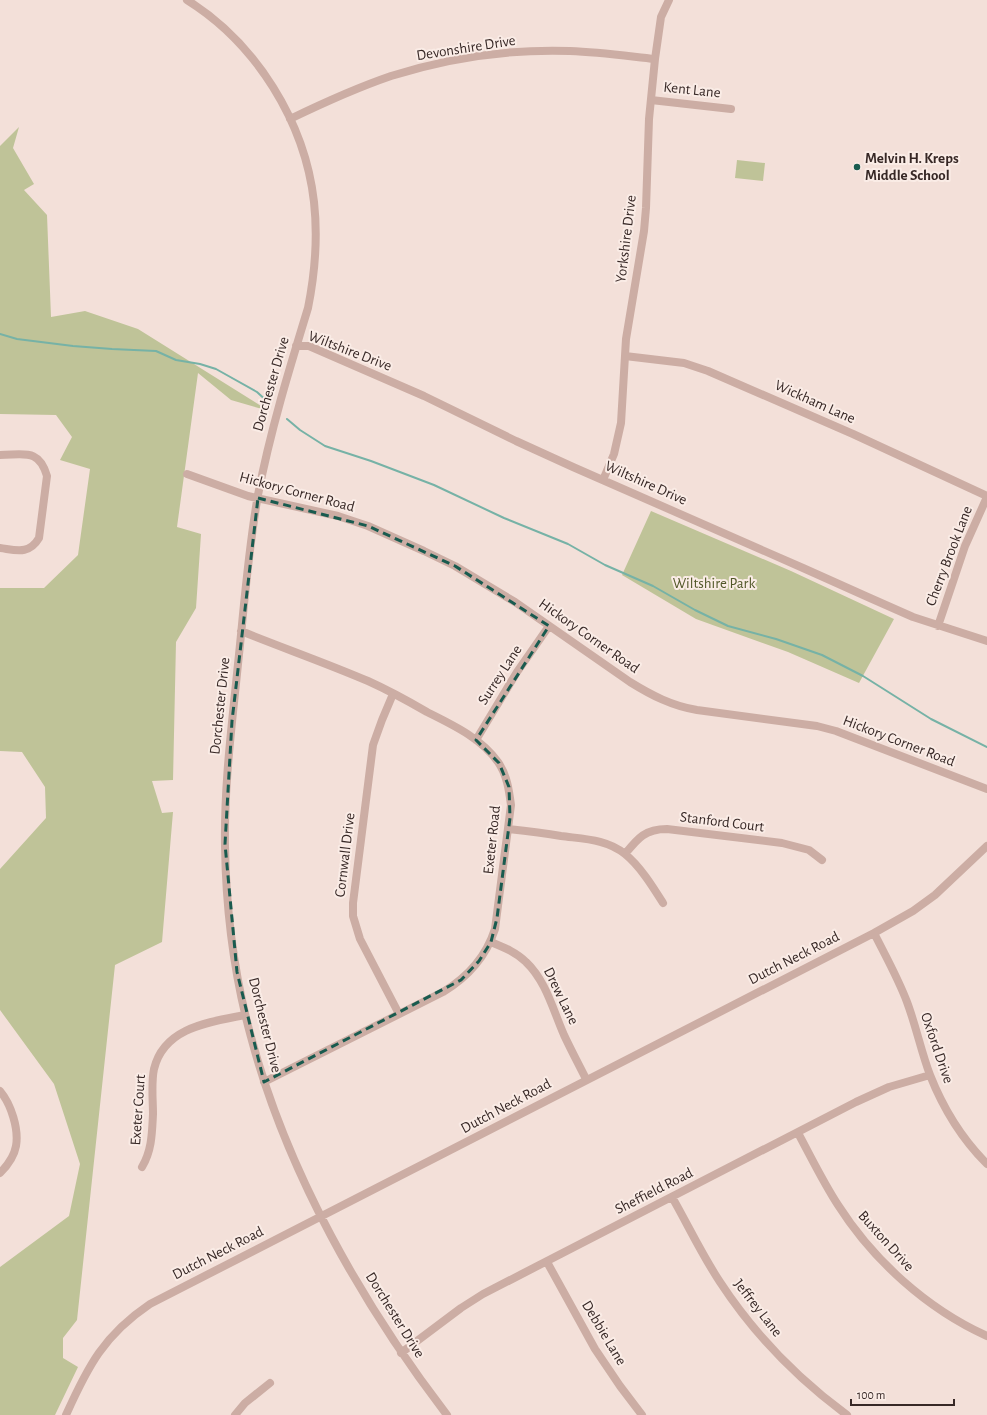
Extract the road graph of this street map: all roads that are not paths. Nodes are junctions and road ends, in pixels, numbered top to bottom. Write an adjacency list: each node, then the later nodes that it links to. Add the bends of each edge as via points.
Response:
1 (187, 0): 6 (street, Dorchester Drive, via 210,16 246,51)
2 (670, 0): 3 (street, Yorkshire Drive, via 661,17)
3 (655, 59): 4 (street, Yorkshire Drive); 6 (street, Devonshire Drive, via 570,51 481,56 392,76)
4 (651, 100): 5 (street, Kent Lane); 8 (street, Yorkshire Drive, via 644,231 626,333)
5 (731, 109)
6 (290, 118): 7 (street, Dorchester Drive, via 310,178 316,237 312,288)
7 (296, 346): 11 (street, Wiltshire Drive, via 309,346 411,390); 13 (street, Dorchester Drive, via 269,443)
8 (625, 356): 11 (street, Yorkshire Drive, via 620,433); 12 (street, Wickham Lane, via 684,362 708,371)
9 (0, 455): 14 (street, via 37,457 47,476 39,538 35,544 23,551)
10 (187, 474): 13 (street, Hickory Corner Road)
11 (603, 480): 16 (street, Wiltshire Drive)
12 (987, 497): 16 (street, Cherry Brook Lane, via 965,546)
13 (258, 498): 15 (street, Hickory Corner Road, via 368,526 424,550 509,598); 17 (street, Dorchester Drive)
14 (0, 548)
15 (549, 626): 20 (street, Surrey Lane, via 517,672); 21 (street, Hickory Corner Road, via 630,682 684,708 817,726 836,731)
16 (938, 626): 18 (street, Wiltshire Drive)
17 (241, 631): 19 (street, Exeter Road); 30 (street, Dorchester Drive, via 226,787 225,844 231,930)
18 (987, 641)
19 (393, 694): 20 (street, Exeter Road); 29 (street, Cornwall Drive, via 373,745 353,916 360,939)
20 (476, 740): 22 (street, Exeter Road, via 491,753 504,773 511,805)
21 (987, 789)
22 (508, 829): 24 (street, via 594,840); 28 (street, Exeter Road, via 497,918)
23 (987, 846): 27 (street, Dutch Neck Road, via 935,895)
24 (625, 854): 25 (street, Stanford Court, via 640,836 654,830 667,829 799,846); 26 (street)
25 (822, 860)
26 (663, 903)
27 (874, 932): 31 (street, Oxford Drive, via 907,1002); 32 (street, Dutch Neck Road)
28 (491, 942): 29 (street, Exeter Road, via 479,961 461,980); 32 (street, Drew Lane, via 518,955 537,975)
29 (399, 1014): 33 (street, Exeter Road)
30 (245, 1015): 33 (street, Dorchester Drive); 37 (street, Exeter Court, via 195,1026 177,1035 163,1050 154,1068 152,1137 149,1153)
31 (930, 1075): 35 (street, Sheffield Road, via 906,1081 874,1094); 36 (street, Oxford Drive, via 960,1132)
32 (586, 1079): 40 (street, Dutch Neck Road)
33 (264, 1082): 40 (street, Dorchester Drive, via 282,1132)
34 (0, 1091): 38 (street, via 14,1116 16,1146 9,1163)
35 (798, 1133): 39 (street, Sheffield Road); 42 (street, Buxton Drive, via 838,1206 882,1261 931,1302 963,1324)
36 (987, 1164)
37 (142, 1167)
38 (0, 1173)
39 (672, 1197): 41 (street, Sheffield Road); 49 (street, Jeffrey Lane, via 712,1269 744,1316 798,1375)
40 (322, 1216): 43 (street, Dorchester Drive, via 361,1291); 45 (street, Dutch Neck Road, via 164,1296 129,1319 94,1358)
41 (547, 1262): 43 (street, Sheffield Road, via 461,1308); 48 (street, Debbie Lane, via 595,1349)
42 (987, 1336)
43 (401, 1353): 47 (street, Dorchester Drive)
44 (270, 1383): 46 (street)
45 (66, 1415)
46 (234, 1415)
47 (447, 1415)
48 (642, 1415)
49 (847, 1415)

